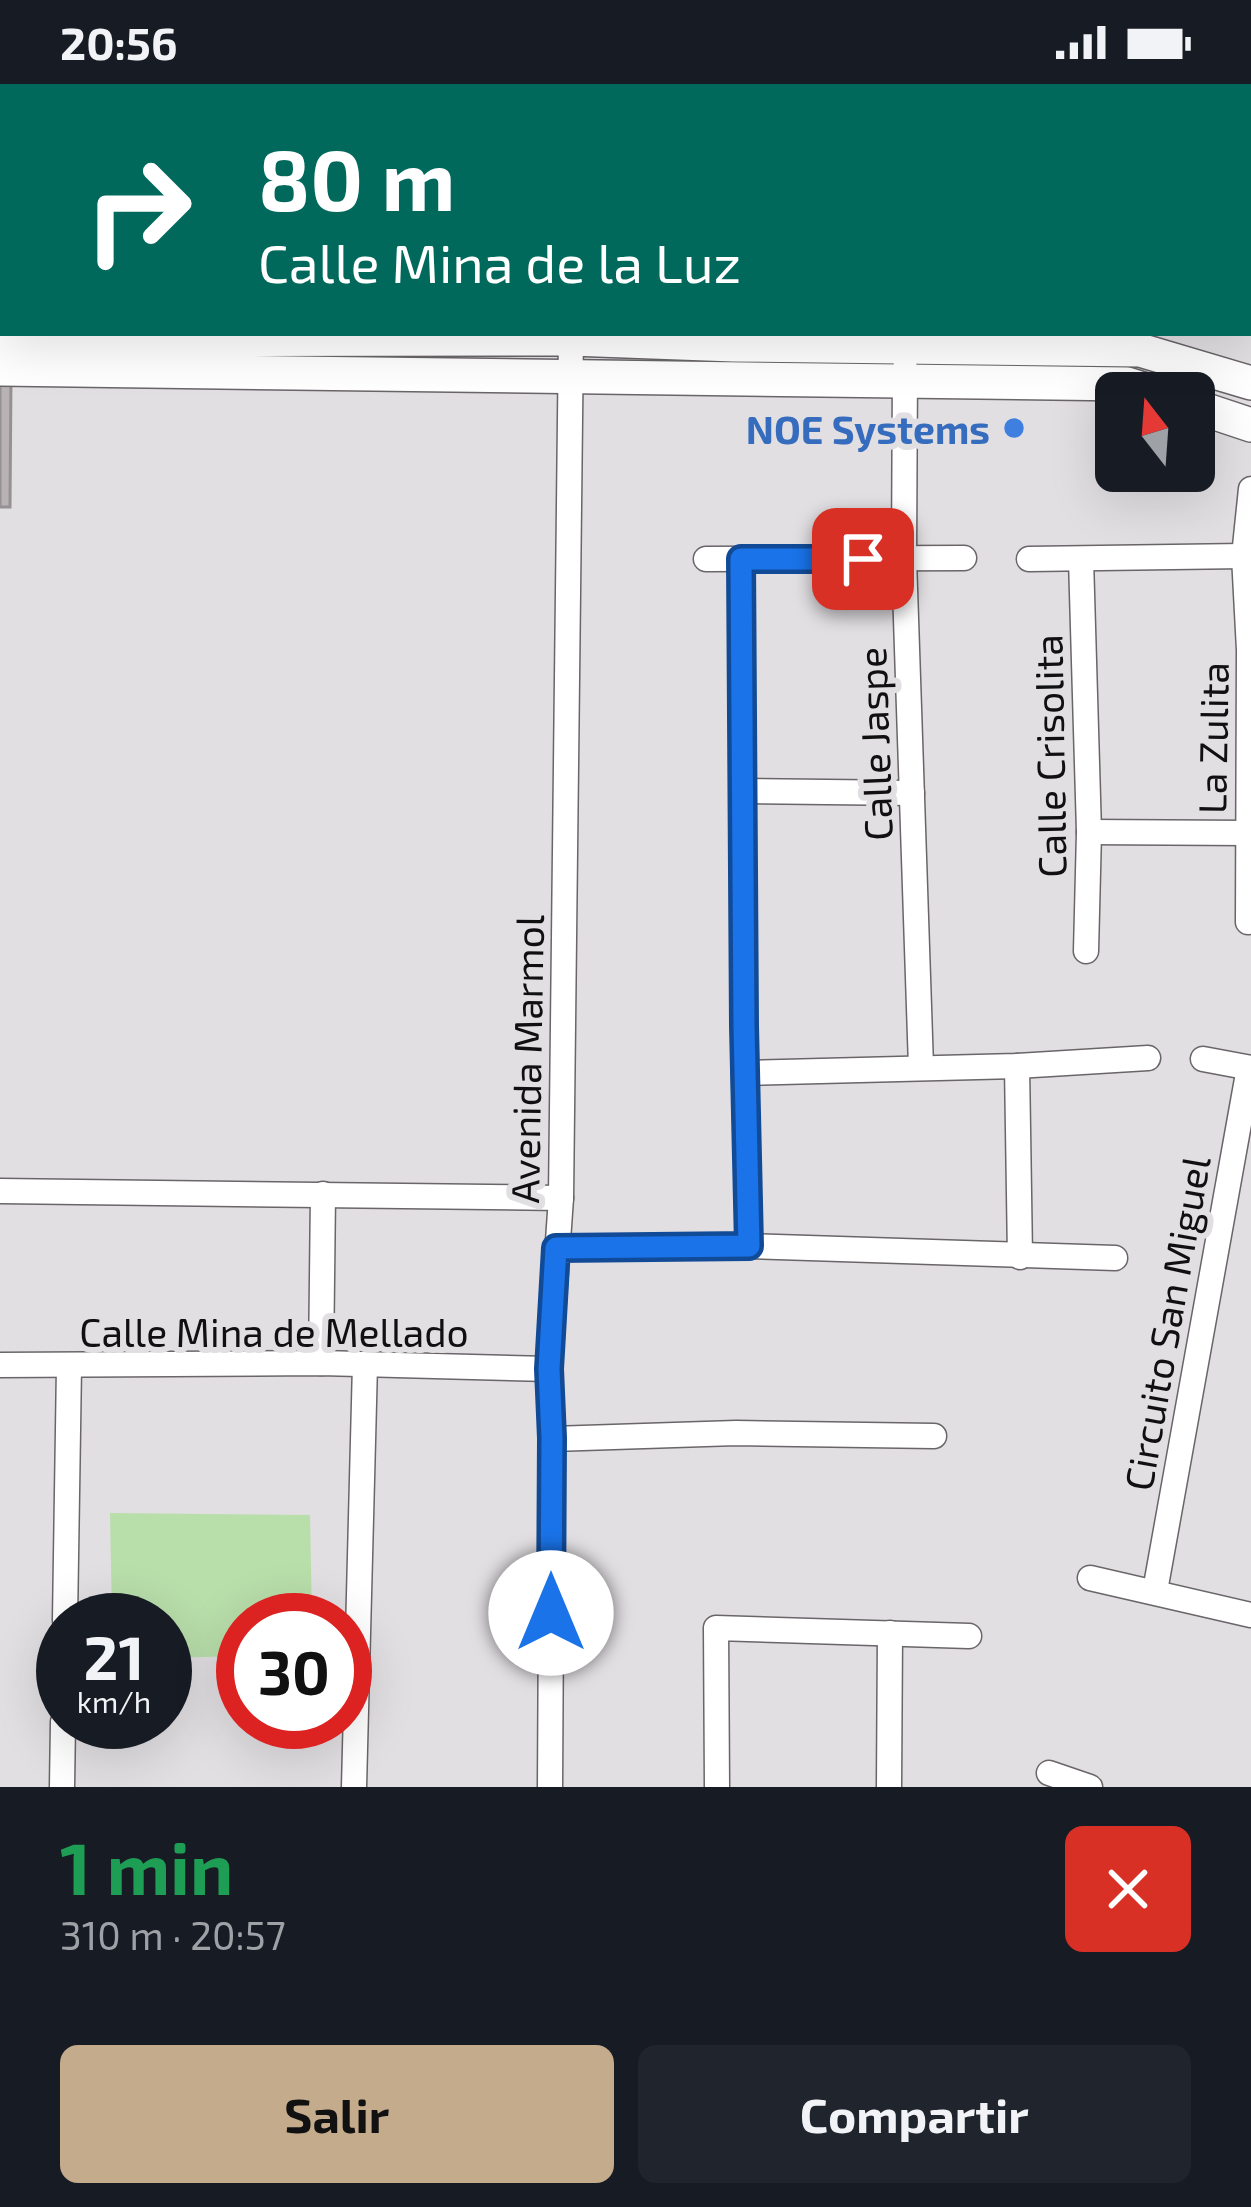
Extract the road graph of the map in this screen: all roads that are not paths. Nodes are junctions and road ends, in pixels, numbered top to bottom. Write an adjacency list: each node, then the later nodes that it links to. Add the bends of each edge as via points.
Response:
1 (571, 336): 2 (main road); 3 (main road); 7 (street, Avenida Marmol)
2 (734, 339): 5 (main road)
3 (0, 340)
4 (1140, 341): 5 (main road); 9 (main road)
5 (904, 347): 8 (street, Calle Jaspe)
6 (0, 369): 7 (main road)
7 (572, 375): 8 (main road); 36 (street, Avenida Marmol)
8 (905, 382): 10 (main road); 17 (street, Calle Jaspe)
9 (1251, 383)
10 (1095, 384)
11 (1215, 413): 12 (main road)
12 (1251, 425)
13 (1251, 489): 14 (street, La Zulita)
14 (1244, 556): 20 (street); 21 (street, La Zulita)
15 (964, 558): 17 (street)
16 (741, 559): 17 (street); 19 (street); 22 (street)
17 (904, 559): 23 (street, Calle Jaspe)
18 (1029, 559): 20 (street)
19 (706, 560)
20 (1081, 560): 24 (street, Calle Crisolita)
21 (1250, 650): 25 (street, La Zulita)
22 (742, 791): 23 (street); 33 (street)
23 (912, 794): 31 (street, Calle Jaspe)
24 (1089, 832): 25 (street); 27 (street, Calle Crisolita)
25 (1247, 833): 26 (street, La Zulita)
26 (1248, 922)
27 (1086, 951)
28 (1148, 1058): 30 (street)
29 (1203, 1059): 32 (street, Circuito San Miguel)
30 (1018, 1066): 31 (street); 39 (street)
31 (921, 1067): 33 (street)
32 (1250, 1068): 49 (street, Circuito San Miguel)
33 (745, 1073): 37 (street)
34 (0, 1191): 35 (street)
35 (322, 1194): 36 (street); 41 (street)
36 (561, 1198): 38 (street, Avenida Marmol)
37 (749, 1246): 38 (street); 39 (street)
38 (556, 1248): 45 (street, Avenida Marmol)
39 (1020, 1257): 40 (street)
40 (1114, 1258)
41 (322, 1364): 42 (street, Calle Mina de Mellado); 44 (street, Calle Mina de Mellado)
42 (365, 1364): 45 (street, Calle Mina de Mellado); 57 (street)
43 (0, 1365): 44 (street, Calle Mina de Mellado)
44 (69, 1366): 50 (street)
45 (549, 1369): 47 (street, Avenida Marmol)
46 (934, 1436): 47 (street)
47 (552, 1438): 58 (street, Avenida Marmol)
48 (1090, 1578): 49 (street)
49 (1155, 1591): 51 (street)
50 (65, 1593)
51 (1251, 1615)
52 (890, 1633): 53 (street); 59 (street, via 716,1628); 60 (street)
53 (969, 1636)
54 (63, 1749): 56 (street)
55 (1049, 1773): 61 (street)
56 (62, 1787)
57 (354, 1787)
58 (550, 1787)
59 (716, 1787)
60 (889, 1787)
61 (1090, 1787)

